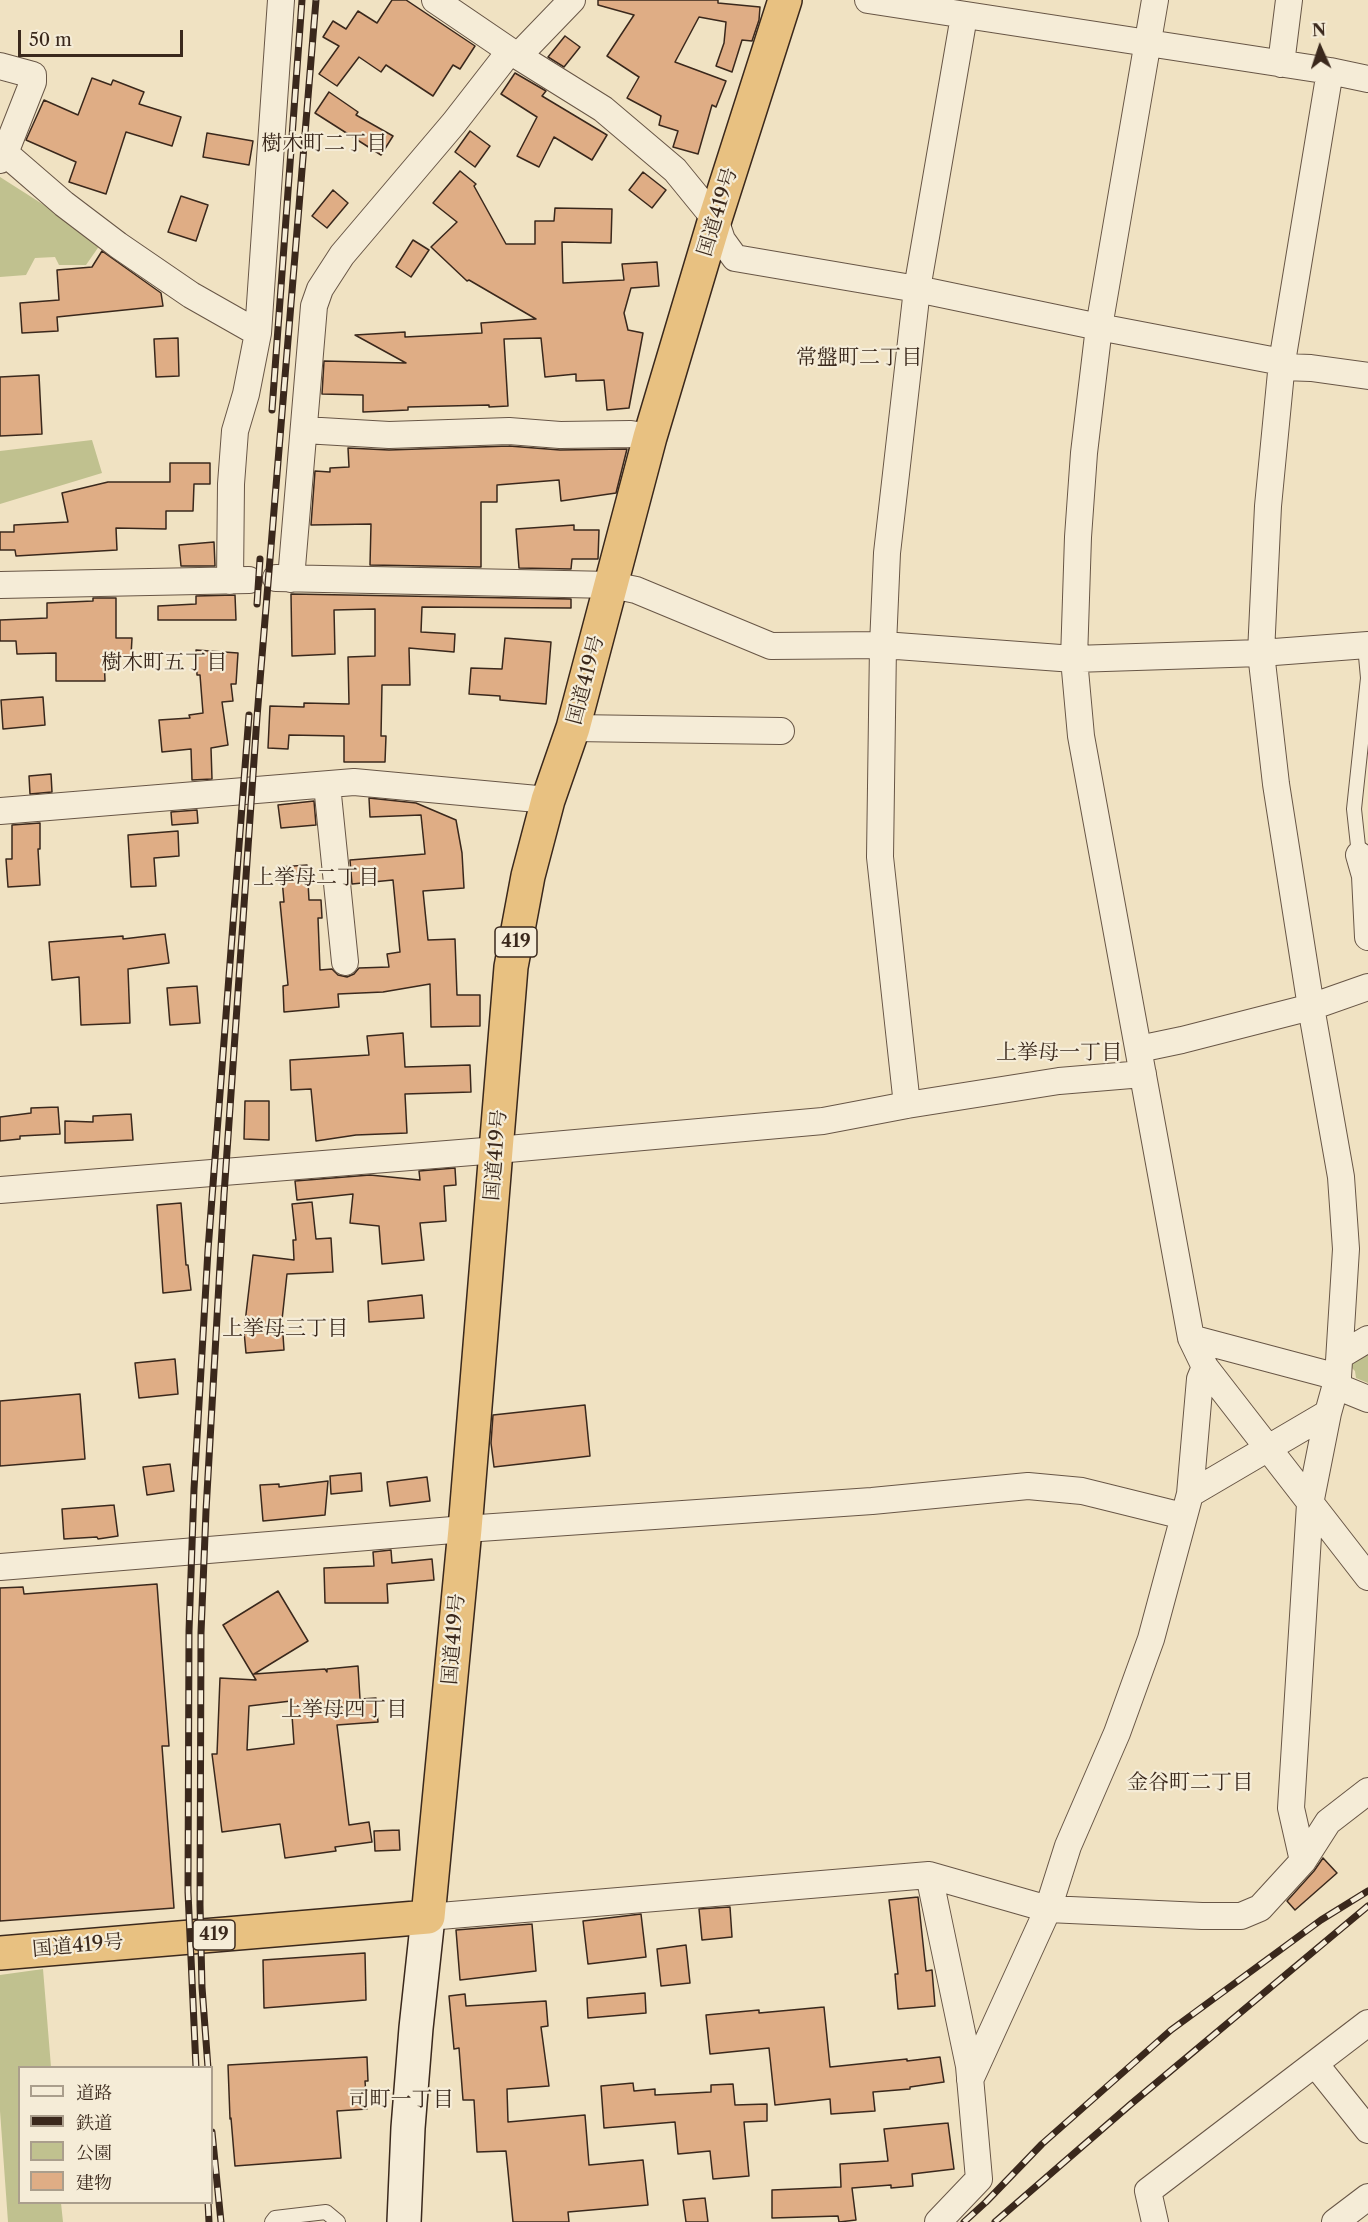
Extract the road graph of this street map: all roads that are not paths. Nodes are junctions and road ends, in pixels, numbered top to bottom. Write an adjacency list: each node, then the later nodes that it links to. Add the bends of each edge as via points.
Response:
1 (281, 0): 19 (street)
2 (435, 0): 10 (street)
3 (785, 0): 16 (highway, 国道419号 / 419)
4 (868, 0): 8 (street)
5 (1155, 0): 9 (street)
6 (1289, 0): 11 (street)
7 (566, 2): 10 (street)
8 (964, 16): 9 (street); 17 (street)
9 (1146, 43): 11 (street); 18 (street)
10 (514, 54): 16 (street, via 603,109 675,170); 22 (street, via 342,255 320,289 315,306)
11 (1281, 64): 13 (street)
12 (0, 66): 15 (street, via 33,75)
13 (1330, 71): 14 (street); 20 (street)
14 (1368, 79)
15 (3, 157): 19 (street, via 118,245 191,295)
16 (715, 219): 17 (street, via 722,240 735,258); 23 (highway, 国道419号 / 419)
17 (916, 289): 18 (street); 26 (street, via 887,554)
18 (1100, 327): 20 (street); 29 (street, via 1084,453)
19 (258, 333): 24 (street, via 235,431 231,484 239,580)
20 (1282, 364): 21 (street); 28 (street, via 1268,506)
21 (1368, 376)
22 (304, 430): 23 (street, via 389,435 509,431); 25 (street, via 284,579)
23 (650, 437): 25 (highway, 国道419号 / 419)
24 (0, 585)
25 (612, 585): 26 (street, via 636,590 771,646); 30 (highway, 国道419号 / 419)
26 (883, 645): 29 (street); 42 (street, via 880,857)
27 (1366, 645): 28 (street); 35 (lane, via 1368,678 1354,809)
28 (1261, 653): 29 (street); 39 (street, via 1276,783)
29 (1074, 659): 40 (street, via 1081,736)
30 (573, 728): 31 (street); 33 (highway, 国道419号 / 419)
31 (781, 731)
32 (327, 785): 33 (street, via 354,782); 34 (street); 37 (street)
33 (548, 800): 43 (highway, 国道419号 / 419, via 528,876 512,967)
34 (0, 811)
35 (1359, 855): 36 (street, via 1365,876)
36 (1368, 937)
37 (345, 962)
38 (1368, 987): 39 (street)
39 (1311, 1006): 40 (street); 48 (street, via 1341,1177 1346,1249)
40 (1139, 1049): 41 (street)
41 (1143, 1074): 42 (street, via 1059,1081); 45 (street)
42 (907, 1105): 43 (street, via 823,1121)
43 (497, 1150): 44 (street); 54 (highway, 国道419号 / 419)
44 (0, 1190)
45 (1191, 1338): 47 (street); 48 (street)
46 (1368, 1339): 48 (street)
47 (1205, 1367): 51 (street); 53 (street, via 1200,1379)
48 (1338, 1373): 49 (street); 50 (street)
49 (1368, 1399)
50 (1328, 1413): 51 (street); 52 (street)
51 (1268, 1448): 52 (street); 53 (street)
52 (1310, 1504): 56 (street); 58 (street, via 1291,1808)
53 (1187, 1505): 54 (street, via 1028,1486 872,1501); 60 (street, via 1151,1639 1117,1733 1068,1846)
54 (465, 1529): 55 (street); 61 (highway, 国道419号 / 419)
55 (0, 1567)
56 (1368, 1577)
57 (1368, 1791): 58 (street, via 1328,1822)
58 (1303, 1861): 60 (street, via 1260,1908 1241,1916)
59 (929, 1875): 60 (street); 61 (street); 65 (street)
60 (1048, 1909): 65 (street)
61 (428, 1917): 62 (highway, 国道419号 / 419); 70 (street, via 408,2128)
62 (0, 1953)
63 (1368, 2023): 64 (street)
64 (1316, 2065): 66 (street); 72 (street, via 1148,2191)
65 (970, 2080): 71 (street, via 979,2179)
66 (1368, 2130)
67 (1368, 2197): 73 (street)
68 (272, 2222): 69 (lane, via 274,2218 326,2212)
69 (338, 2222)
70 (404, 2222)
71 (938, 2222)
72 (1155, 2222)
73 (1335, 2222)

